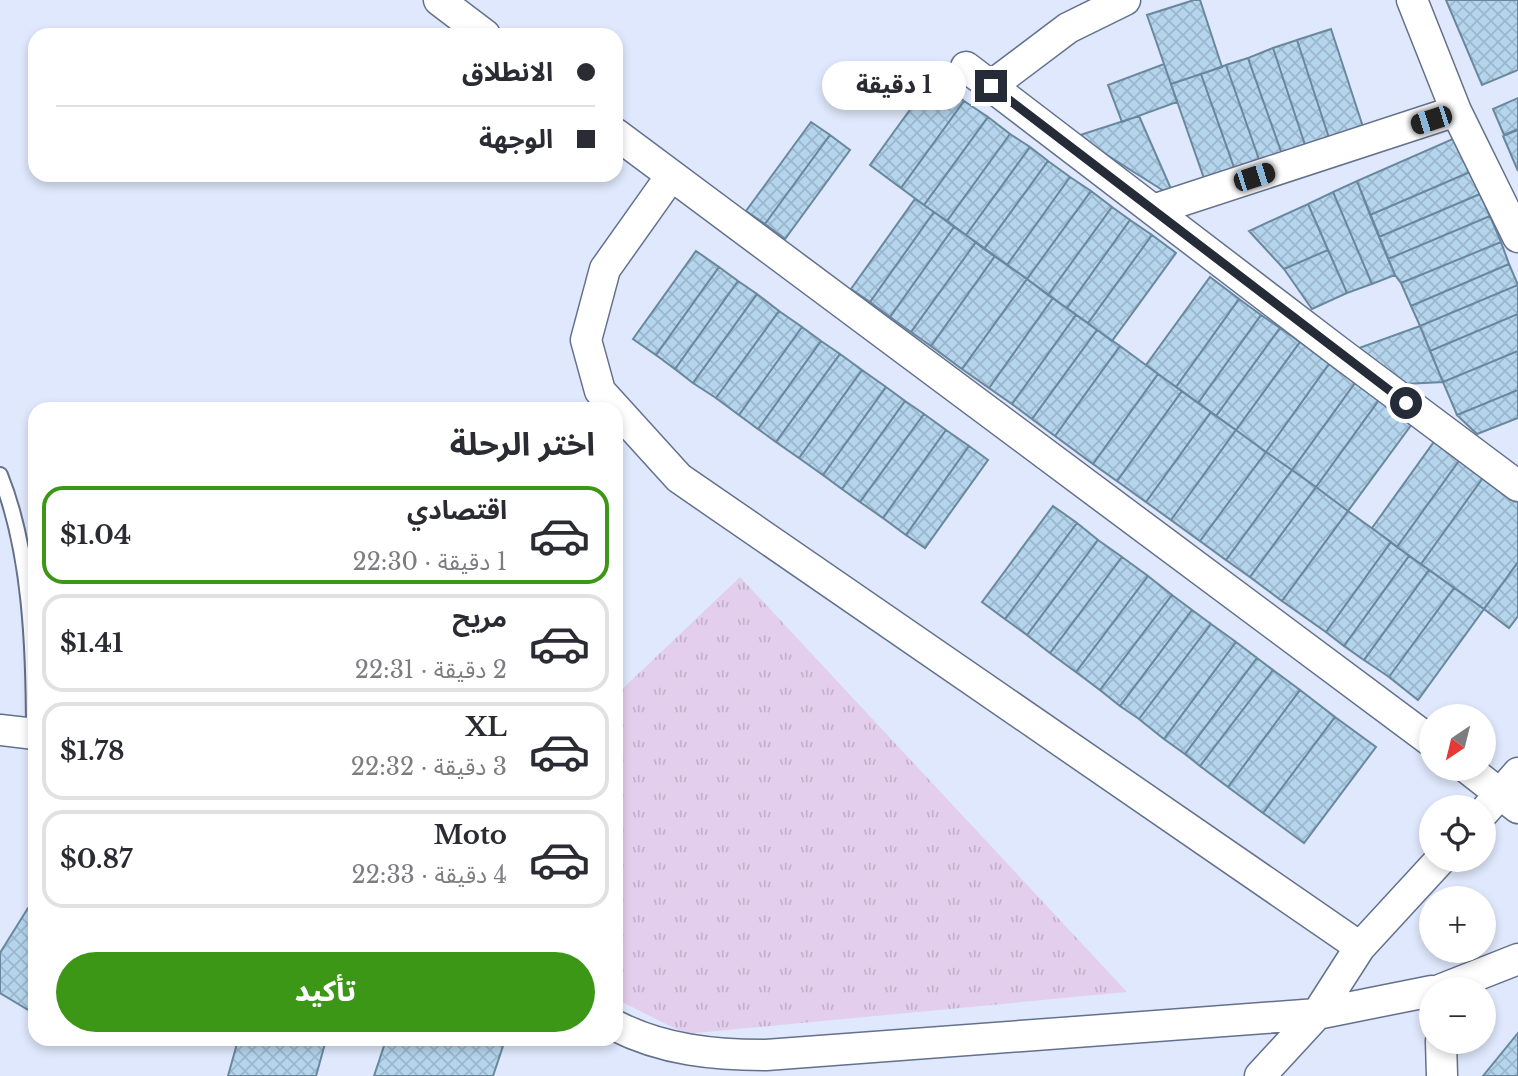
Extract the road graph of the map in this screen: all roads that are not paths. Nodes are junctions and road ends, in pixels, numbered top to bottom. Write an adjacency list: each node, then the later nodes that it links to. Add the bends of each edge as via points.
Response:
1 (439, 0): 4 (street)
2 (1125, 0): 6 (street, via 1068,29)
3 (1412, 0): 7 (street)
4 (476, 28)
5 (966, 67): 6 (street)
6 (991, 86): 10 (street)
7 (1456, 111): 10 (street); 11 (street)
8 (623, 139): 9 (street)
9 (671, 176): 12 (street, via 605,269 586,340 600,391); 18 (street)
10 (1153, 210): 15 (street)
11 (1518, 237)
12 (610, 402)
13 (623, 416): 23 (street, via 679,478)
14 (0, 475): 16 (lane, via 10,500)
15 (1518, 486)
16 (28, 602)
17 (0, 730): 19 (street)
18 (1419, 732)
19 (28, 733)
20 (1484, 781): 21 (street)
21 (1505, 797)
22 (1429, 872): 23 (street)
23 (1360, 947): 27 (street)
24 (1518, 959): 25 (street)
25 (1472, 977)
26 (1419, 994): 27 (street)
27 (1317, 1014): 28 (street, via 766,1055 695,1051); 30 (street)
28 (623, 1030)
29 (1441, 1054): 31 (street)
30 (1269, 1073)
31 (1442, 1076)

